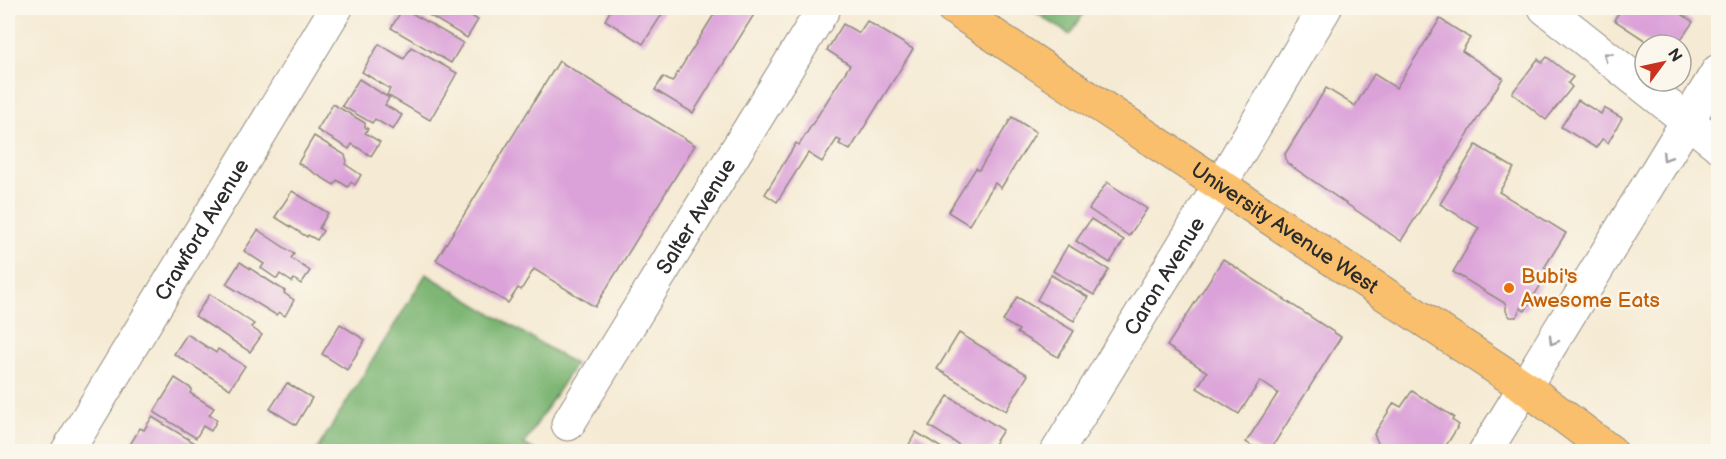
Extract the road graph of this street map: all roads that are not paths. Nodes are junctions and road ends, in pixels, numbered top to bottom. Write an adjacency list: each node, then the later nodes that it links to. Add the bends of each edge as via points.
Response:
1 (336, 8): 12 (street, Crawford Avenue)
2 (824, 8): 11 (street, Salter Avenue)
3 (953, 8): 9 (main road, University Avenue West)
4 (1325, 8): 9 (street, Caron Avenue)
5 (1545, 8): 7 (street, one-way to 5)
6 (1719, 71): 7 (street)
7 (1688, 121): 8 (street); 10 (street, one-way to 10)
8 (1719, 145)
9 (1220, 185): 10 (main road, University Avenue West); 13 (street, Caron Avenue)
10 (1525, 387): 14 (street); 15 (main road, University Avenue West)
11 (568, 424)
12 (67, 452)
13 (1057, 452)
14 (1485, 452)
15 (1611, 452)

